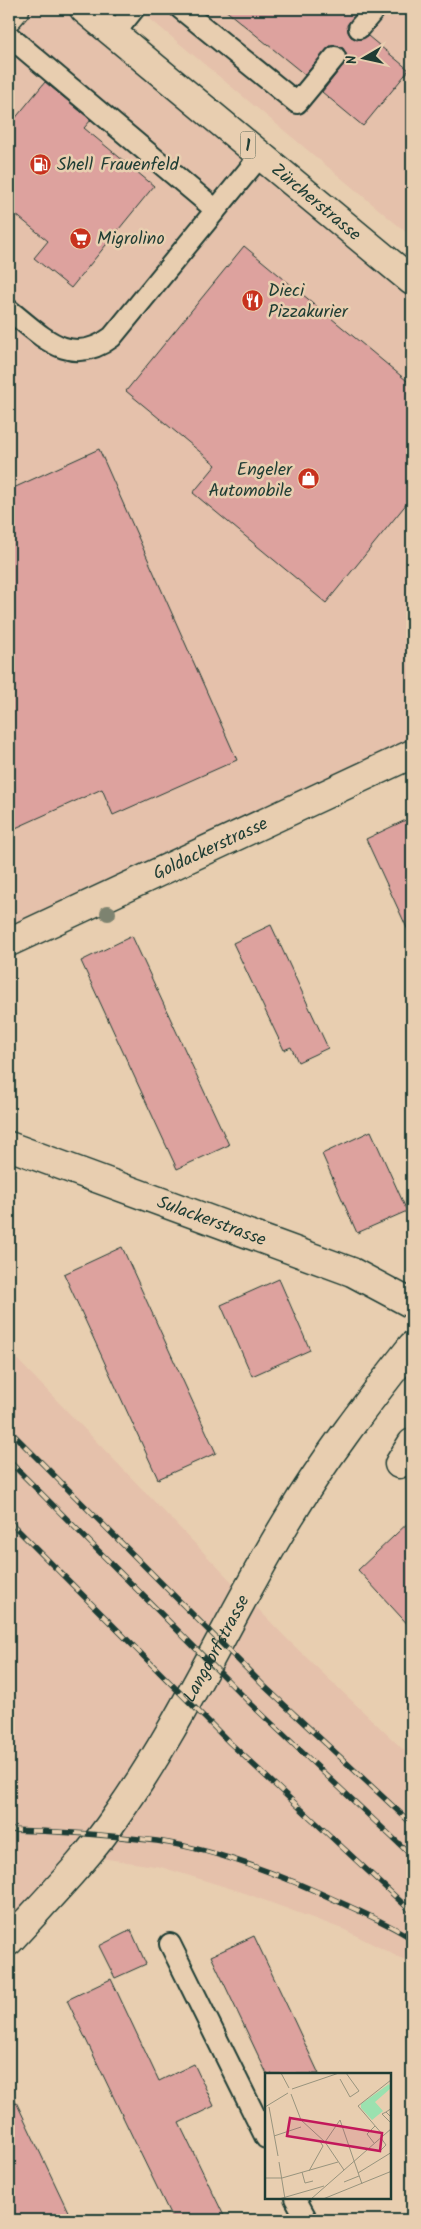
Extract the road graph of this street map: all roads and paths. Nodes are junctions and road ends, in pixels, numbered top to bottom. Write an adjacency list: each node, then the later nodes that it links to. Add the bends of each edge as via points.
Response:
1 (15, 9): 6 (street)
2 (84, 9): 8 (street, Zürcherstrasse / 1)
3 (134, 9): 8 (lane)
4 (181, 9): 10 (lane, via 297,103)
5 (375, 9): 7 (lane)
6 (9, 16)
7 (359, 28)
8 (114, 34): 11 (street, Zürcherstrasse / 1)
9 (9, 36): 12 (lane)
10 (335, 57)
11 (260, 156): 12 (lane); 13 (street, Zürcherstrasse / 1)
12 (216, 210): 14 (lane, via 112,337 99,346 84,351 66,349 48,340)
13 (412, 281)
14 (9, 310)
15 (412, 754): 16 (street, Goldackerstrasse)
16 (9, 942)
17 (9, 1146): 18 (street, Sulackerstrasse, via 352,1272)
18 (412, 1304)
19 (412, 1346): 20 (street, Langdorfstrasse, via 353,1421 287,1520 179,1719 117,1815 86,1856)
20 (9, 1941)
21 (170, 1944): 22 (lane)
22 (265, 2136)
23 (296, 2199): 24 (lane)
24 (307, 2220)

